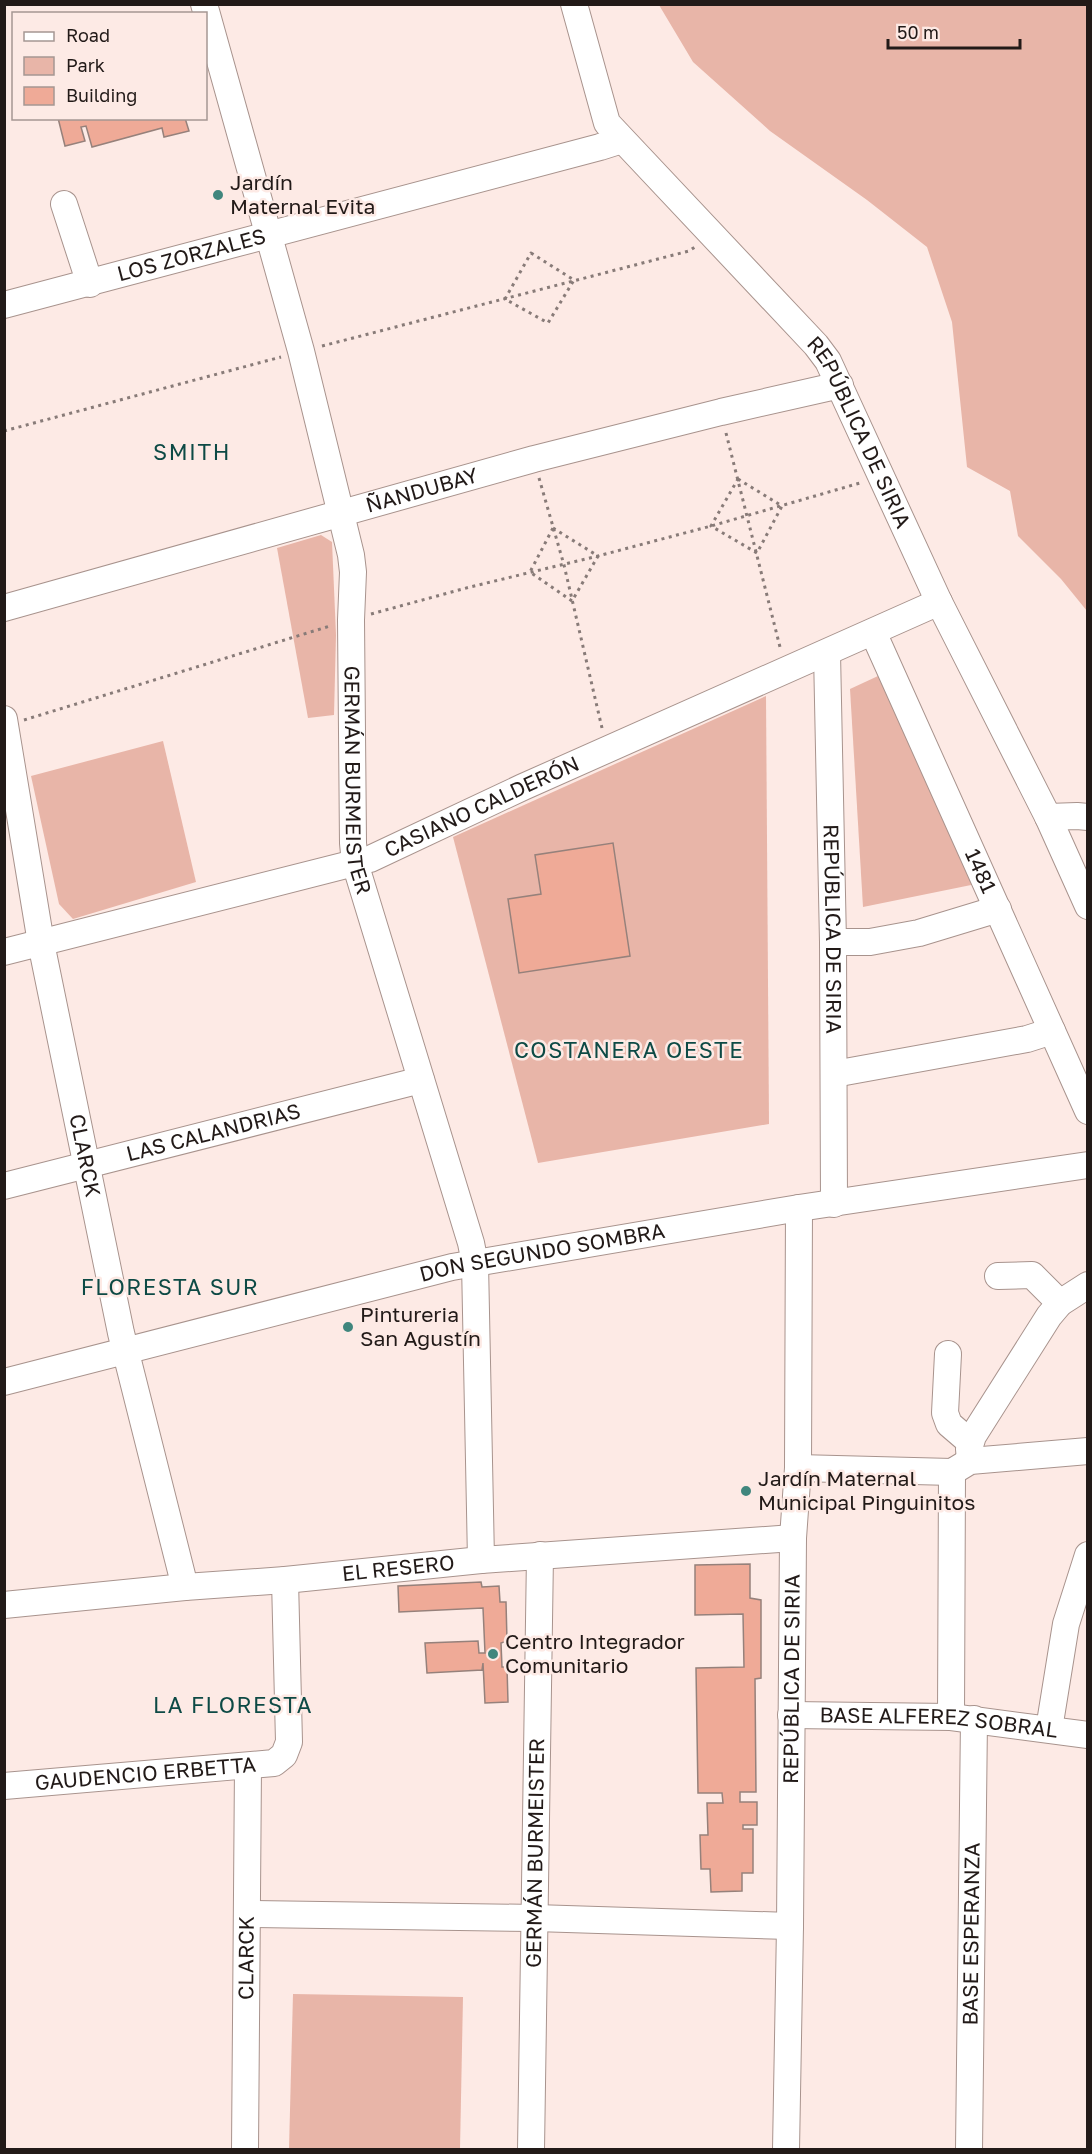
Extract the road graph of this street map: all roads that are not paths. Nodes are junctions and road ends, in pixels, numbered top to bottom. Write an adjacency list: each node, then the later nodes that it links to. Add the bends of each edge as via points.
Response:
1 (574, 4): 3 (street, REPÚBLICA DE SIRIA, via 602,112 606,123)
2 (207, 15): 5 (street, GERMÁN BURMEISTER)
3 (622, 140): 5 (street, LOS ZORZALES); 8 (street, REPÚBLICA DE SIRIA, via 816,345)
4 (64, 204): 6 (street)
5 (268, 235): 6 (street, LOS ZORZALES); 9 (street, GERMÁN BURMEISTER)
6 (90, 284): 7 (street, LOS ZORZALES)
7 (4, 305)
8 (840, 385): 9 (street, ÑANDUBAY, via 534,459); 10 (street, REPÚBLICA DE SIRIA)
9 (342, 514): 11 (street, ÑANDUBAY); 17 (street, GERMÁN BURMEISTER, via 353,572)
10 (939, 602): 12 (street, CASIANO CALDERÓN); 16 (street, REPÚBLICA DE SIRIA)
11 (4, 608)
12 (873, 632): 13 (street, CASIANO CALDERÓN); 19 (street, 1481)
13 (827, 653): 17 (street, CASIANO CALDERÓN); 20 (street, REPÚBLICA DE SIRIA)
14 (5, 723): 21 (street, CLARCK)
15 (1088, 817): 16 (street)
16 (1048, 818): 18 (street, REPÚBLICA DE SIRIA)
17 (356, 863): 21 (street, CASIANO CALDERÓN); 25 (street, GERMÁN BURMEISTER)
18 (1088, 906)
19 (998, 909): 20 (street, via 909,935 870,942); 23 (street, 1481)
20 (833, 942): 24 (street, REPÚBLICA DE SIRIA)
21 (40, 943): 22 (street, CASIANO CALDERÓN); 27 (street, CLARCK)
22 (4, 952)
23 (1052, 1031): 24 (street, via 1027,1039); 26 (street, 1481)
24 (834, 1074): 30 (street, REPÚBLICA DE SIRIA)
25 (421, 1080): 27 (street, LAS CALANDRIAS); 32 (street, GERMÁN BURMEISTER)
26 (1088, 1112)
27 (88, 1165): 29 (street, LAS CALANDRIAS); 36 (street, CLARCK)
28 (1088, 1165): 30 (street, DON SEGUNDO SOMBRA)
29 (4, 1186)
30 (834, 1204): 31 (street, DON SEGUNDO SOMBRA)
31 (799, 1208): 32 (street, DON SEGUNDO SOMBRA); 41 (street, REPÚBLICA DE SIRIA)
32 (475, 1263): 36 (street, DON SEGUNDO SOMBRA); 45 (street, GERMÁN BURMEISTER)
33 (998, 1276): 35 (street, via 1032,1275)
34 (1088, 1284): 35 (street)
35 (1060, 1303): 40 (street)
36 (125, 1349): 38 (street, DON SEGUNDO SOMBRA); 47 (street, CLARCK)
37 (948, 1354): 40 (street, via 945,1413)
38 (4, 1382)
39 (1088, 1451): 40 (street)
40 (964, 1458): 41 (street); 50 (street, BASE ESPERANZA)
41 (798, 1468): 42 (street, REPÚBLICA DE SIRIA)
42 (793, 1538): 43 (street, EL RESERO); 49 (street, REPÚBLICA DE SIRIA)
43 (540, 1555): 45 (street, EL RESERO); 56 (street, GERMÁN BURMEISTER)
44 (1088, 1555): 51 (street, via 1066,1624)
45 (481, 1560): 46 (street, EL RESERO)
46 (285, 1580): 47 (street, EL RESERO); 53 (street, GAUDENCIO ERBETTA, via 289,1742 284,1755 274,1763)
47 (185, 1587): 48 (street, EL RESERO)
48 (4, 1605)
49 (791, 1714): 50 (street, BASE ALFEREZ SOBRAL); 57 (street, REPÚBLICA DE SIRIA)
50 (962, 1718): 51 (street, BASE ALFEREZ SOBRAL); 61 (street, BASE ESPERANZA)
51 (1049, 1729): 52 (street, BASE ALFEREZ SOBRAL)
52 (1088, 1735)
53 (248, 1766): 54 (street, GAUDENCIO ERBETTA); 55 (street, CLARCK)
54 (4, 1786)
55 (248, 1914): 56 (street); 58 (street, CLARCK)
56 (535, 1918): 57 (street); 59 (street, GERMÁN BURMEISTER)
57 (790, 1926): 60 (street, REPÚBLICA DE SIRIA)
58 (245, 2150)
59 (531, 2150)
60 (786, 2150)
61 (969, 2150)

